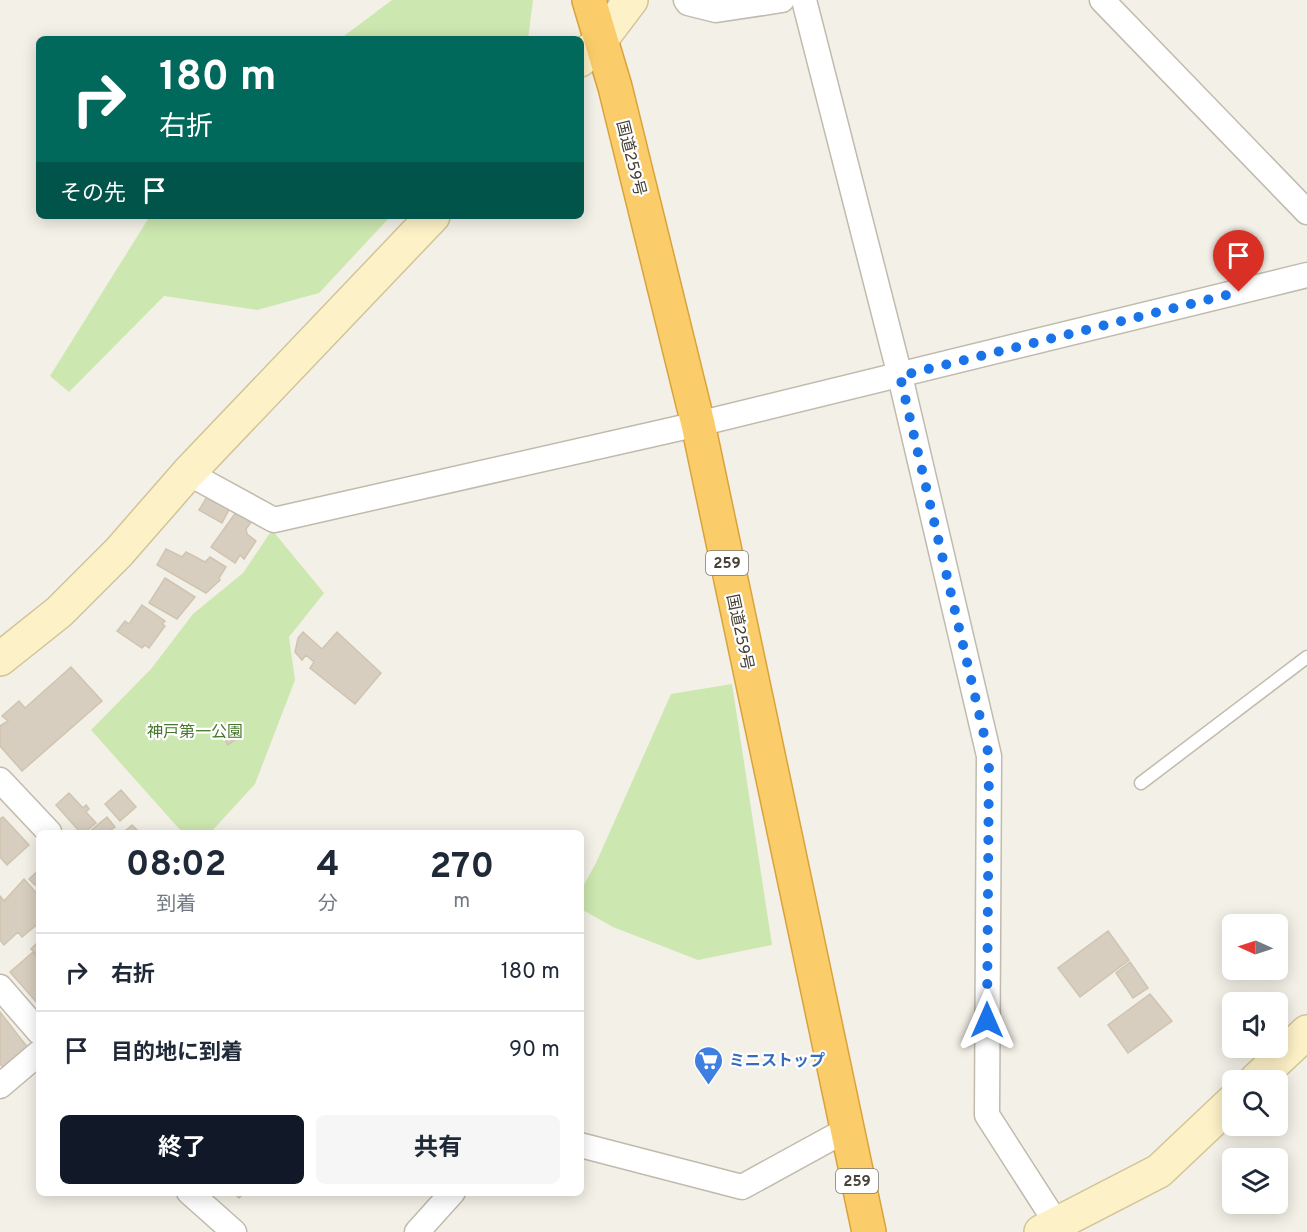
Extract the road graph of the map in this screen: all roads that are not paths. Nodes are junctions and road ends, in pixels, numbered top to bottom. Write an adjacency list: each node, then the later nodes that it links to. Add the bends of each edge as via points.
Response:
1 (589, 0): 7 (highway, 国道259号 / 259)
2 (631, 0): 7 (street)
3 (686, 0): 4 (street, via 716,10)
4 (782, 0)
5 (804, 0): 11 (street)
6 (1102, 0): 8 (street)
7 (590, 51): 12 (highway, 国道259号 / 259, via 615,87)
8 (1307, 212)
9 (430, 219): 13 (street)
10 (1307, 275): 11 (street)
11 (900, 376): 12 (street); 30 (street, via 989,756 987,1115)
12 (698, 424): 13 (street, via 274,520); 26 (highway, 国道259号 / 259)
13 (189, 473): 15 (street, via 59,612)
14 (1307, 657): 17 (lane)
15 (0, 659)
16 (0, 780): 18 (street)
17 (1141, 783)
18 (47, 830)
19 (0, 987): 20 (street)
20 (36, 1029)
21 (1307, 1032): 23 (street)
22 (36, 1056): 24 (street)
23 (1267, 1070)
24 (0, 1086)
25 (1222, 1111): 30 (street, via 1159,1171)
26 (846, 1130): 27 (street, via 742,1187); 33 (highway, 国道259号 / 259)
27 (584, 1146)
28 (194, 1196): 31 (street)
29 (449, 1196): 32 (street)
30 (1049, 1228)
31 (234, 1232)
32 (417, 1232)
33 (869, 1232)

